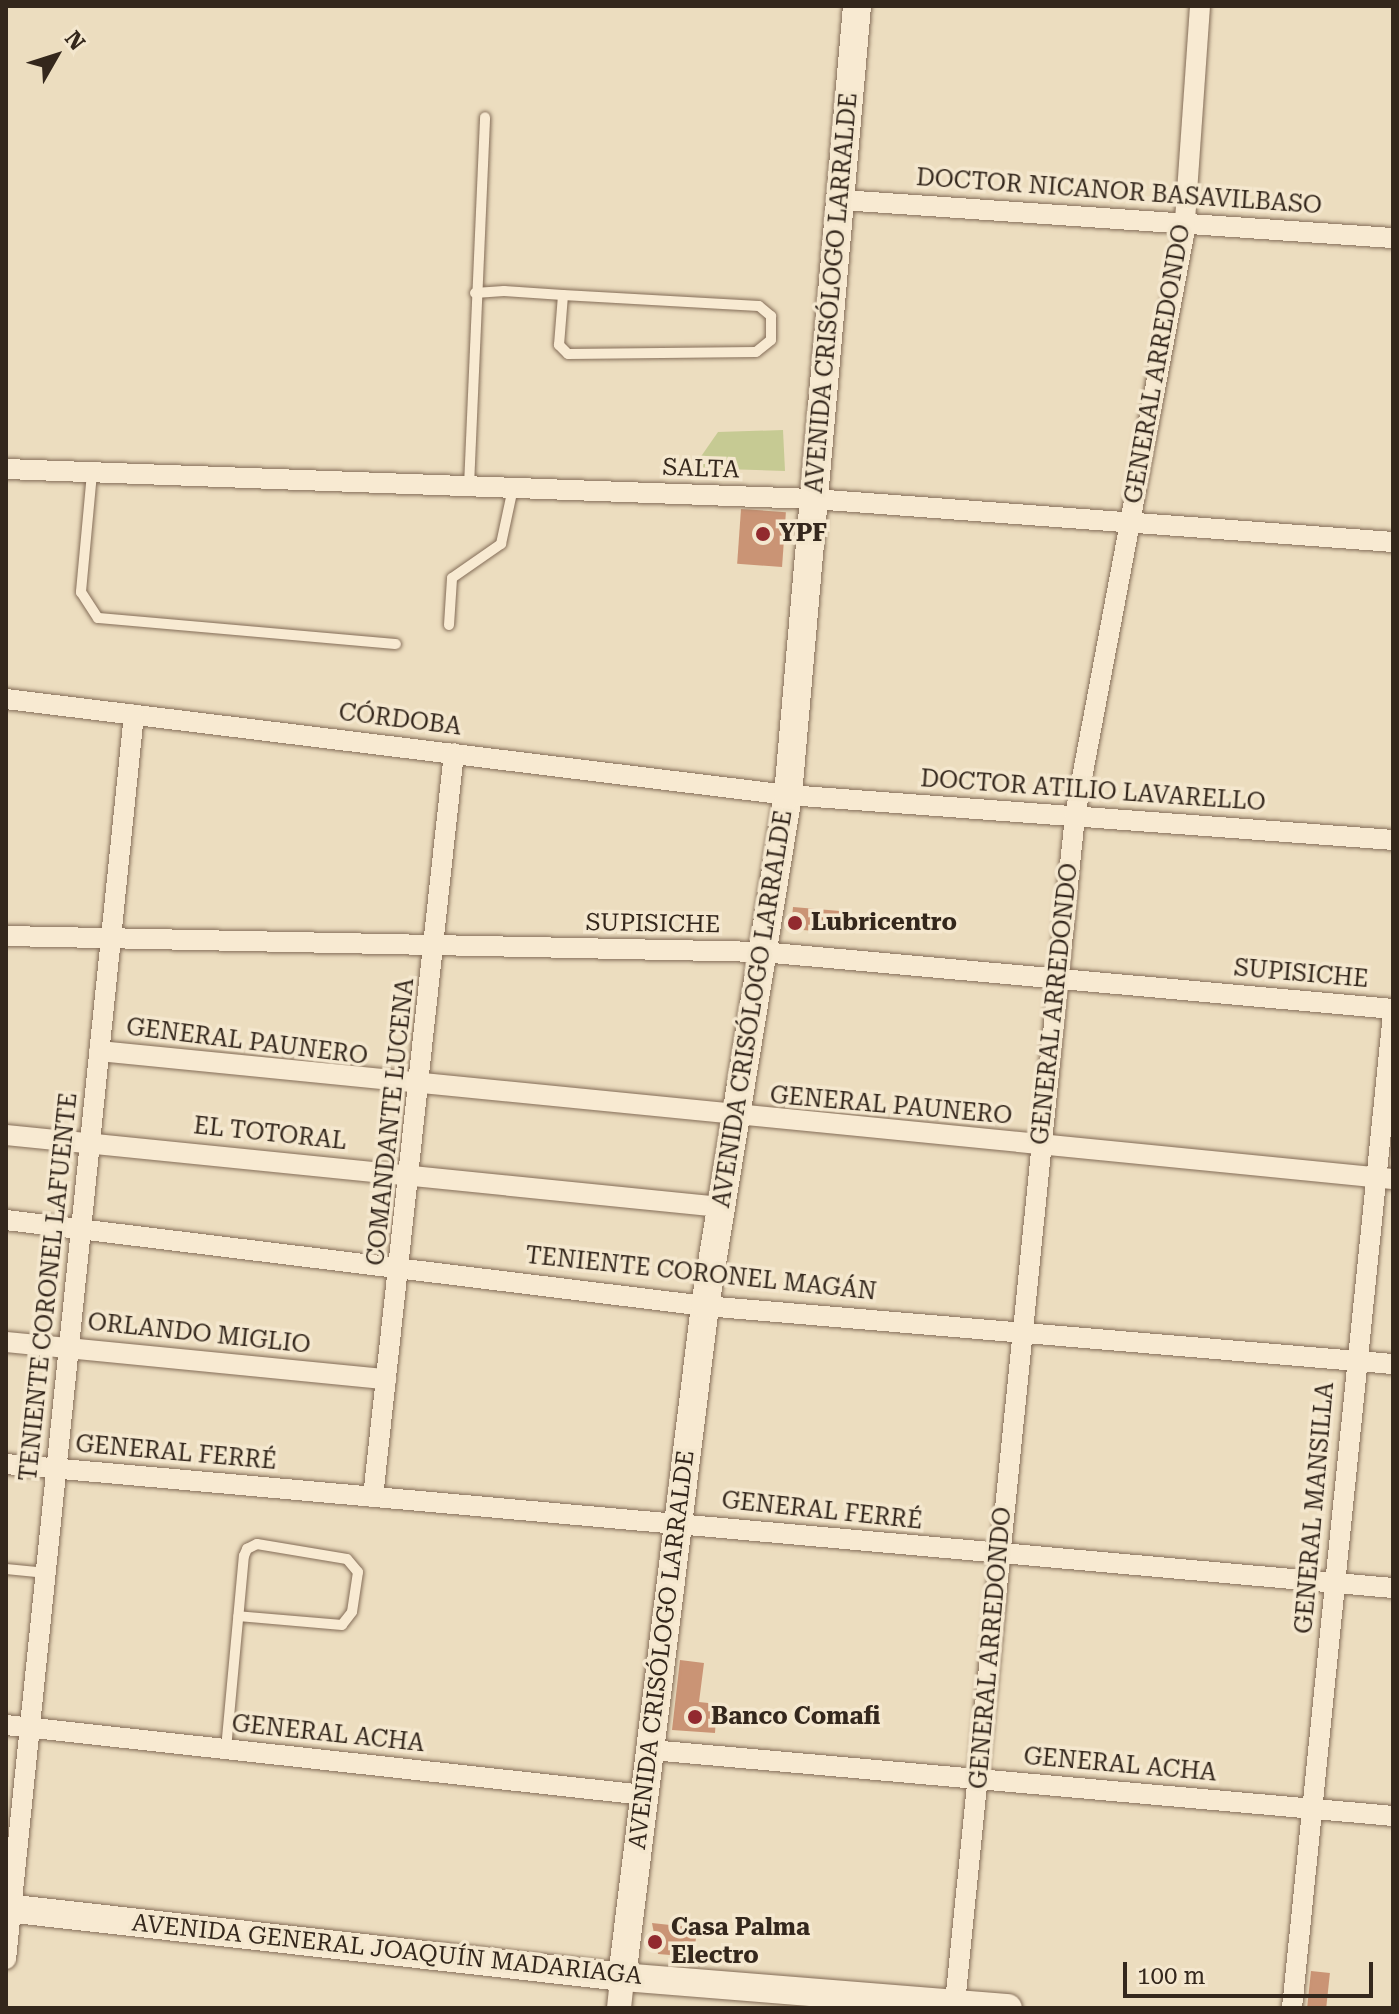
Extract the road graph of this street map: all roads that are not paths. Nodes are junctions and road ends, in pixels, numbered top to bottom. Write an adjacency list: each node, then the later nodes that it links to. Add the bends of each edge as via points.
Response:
1 (857, 6): 4 (main road, AVENIDA CRISÓLOGO LARRALDE)
2 (1200, 6): 5 (street, GENERAL ARREDONDO)
3 (485, 117): 7 (lane)
4 (842, 200): 5 (street, DOCTOR NICANOR BASAVILBASO); 13 (main road, AVENIDA CRISÓLOGO LARRALDE)
5 (1184, 220): 6 (street, DOCTOR NICANOR BASAVILBASO); 14 (street, GENERAL ARREDONDO)
6 (1393, 238)
7 (475, 293): 8 (lane); 11 (lane)
8 (563, 295): 8 (lane, via 759,306 771,316 771,340 756,352 568,354 559,345)
9 (6, 469): 10 (street, SALTA)
10 (92, 473): 11 (street, SALTA); 17 (lane, via 81,592 98,618)
11 (469, 486): 12 (street, SALTA)
12 (513, 488): 13 (street, SALTA); 16 (lane, via 501,544 452,578)
13 (813, 499): 14 (street, SALTA); 21 (main road, AVENIDA CRISÓLOGO LARRALDE)
14 (1129, 523): 15 (street, SALTA); 22 (street, GENERAL ARREDONDO)
15 (1393, 542)
16 (449, 625)
17 (396, 644)
18 (6, 699): 19 (street, CÓRDOBA)
19 (134, 715): 20 (street, CÓRDOBA); 25 (street, TENIENTE CORONEL LAFUENTE)
20 (454, 753): 21 (street, CÓRDOBA); 26 (street, COMANDANTE LUCENA)
21 (788, 795): 22 (street, DOCTOR ATILIO LAVARELLO); 27 (main road, AVENIDA CRISÓLOGO LARRALDE)
22 (1075, 815): 23 (street, DOCTOR ATILIO LAVARELLO); 28 (street, GENERAL ARREDONDO)
23 (1393, 840)
24 (6, 936): 25 (street, SUPISICHE)
25 (111, 937): 26 (street, SUPISICHE); 30 (street, TENIENTE CORONEL LAFUENTE)
26 (437, 946): 27 (street, SUPISICHE); 31 (street, COMANDANTE LUCENA)
27 (762, 952): 28 (street, SUPISICHE); 32 (main road, AVENIDA CRISÓLOGO LARRALDE)
28 (1058, 977): 29 (street, SUPISICHE); 35 (street, GENERAL ARREDONDO)
29 (1393, 1011): 37 (street, GENERAL MANSILLA)
30 (99, 1051): 31 (street, GENERAL PAUNERO); 34 (street, TENIENTE CORONEL LAFUENTE)
31 (421, 1088): 32 (street, GENERAL PAUNERO); 36 (street, COMANDANTE LUCENA)
32 (734, 1118): 35 (street, GENERAL PAUNERO); 38 (main road, AVENIDA CRISÓLOGO LARRALDE)
33 (6, 1135): 34 (street, EL TOTORAL)
34 (87, 1143): 36 (street, EL TOTORAL); 40 (street, TENIENTE CORONEL LAFUENTE)
35 (1041, 1146): 37 (street, GENERAL PAUNERO); 43 (street, GENERAL ARREDONDO)
36 (412, 1174): 38 (street, EL TOTORAL); 41 (street, COMANDANTE LUCENA)
37 (1384, 1178): 46 (street, GENERAL MANSILLA)
38 (720, 1207): 42 (main road, AVENIDA CRISÓLOGO LARRALDE)
39 (6, 1220): 40 (street, TENIENTE CORONEL MAGÁN)
40 (78, 1229): 41 (street, TENIENTE CORONEL MAGÁN); 45 (street, TENIENTE CORONEL LAFUENTE)
41 (402, 1267): 42 (street, TENIENTE CORONEL MAGÁN); 48 (street, COMANDANTE LUCENA)
42 (705, 1306): 43 (street, TENIENTE CORONEL MAGÁN); 52 (main road, AVENIDA CRISÓLOGO LARRALDE)
43 (1023, 1330): 46 (street, TENIENTE CORONEL MAGÁN); 53 (street, GENERAL ARREDONDO)
44 (6, 1342): 45 (street, ORLANDO MIGLIO)
45 (68, 1348): 48 (street, ORLANDO MIGLIO); 50 (street, TENIENTE CORONEL LAFUENTE)
46 (1355, 1361): 47 (street, TENIENTE CORONEL MAGÁN); 56 (street, GENERAL MANSILLA)
47 (1393, 1364)
48 (386, 1379): 51 (street, COMANDANTE LUCENA)
49 (6, 1464): 50 (street, GENERAL FERRÉ)
50 (57, 1469): 51 (street, GENERAL FERRÉ); 55 (street, TENIENTE CORONEL LAFUENTE)
51 (373, 1497): 52 (street, GENERAL FERRÉ)
52 (679, 1523): 53 (street, GENERAL FERRÉ); 62 (main road, AVENIDA CRISÓLOGO LARRALDE)
53 (999, 1554): 56 (street, GENERAL FERRÉ); 63 (street, GENERAL ARREDONDO)
54 (6, 1569): 55 (lane)
55 (47, 1573): 60 (street, TENIENTE CORONEL LAFUENTE)
56 (1335, 1583): 57 (street, GENERAL FERRÉ); 65 (street, GENERAL MANSILLA)
57 (1393, 1588)
58 (238, 1616): 58 (lane, via 244,1556 257,1544 347,1559 358,1572 352,1612 342,1625); 61 (lane)
59 (6, 1725): 60 (street, GENERAL ACHA)
60 (30, 1727): 61 (street, GENERAL ACHA); 67 (street, TENIENTE CORONEL LAFUENTE)
61 (226, 1749): 64 (street, GENERAL ACHA)
62 (651, 1750): 63 (street, GENERAL ACHA); 64 (main road, AVENIDA CRISÓLOGO LARRALDE)
63 (980, 1779): 65 (street, GENERAL ACHA); 70 (street, GENERAL ARREDONDO)
64 (644, 1795): 69 (main road, AVENIDA CRISÓLOGO LARRALDE)
65 (1313, 1809): 66 (street, GENERAL ACHA); 73 (street, GENERAL MANSILLA)
66 (1393, 1816)
67 (8, 1908): 68 (street, TENIENTE CORONEL LAFUENTE); 69 (main road, AVENIDA GENERAL JOAQUÍN MADARIAGA)
68 (6, 1959)
69 (622, 1977): 70 (main road, AVENIDA GENERAL JOAQUÍN MADARIAGA); 71 (street, AVENIDA CRISÓLOGO LARRALDE)
70 (955, 2006): 72 (main road, AVENIDA GENERAL JOAQUÍN MADARIAGA)
71 (619, 2008)
72 (1008, 2008)
73 (1292, 2008)

